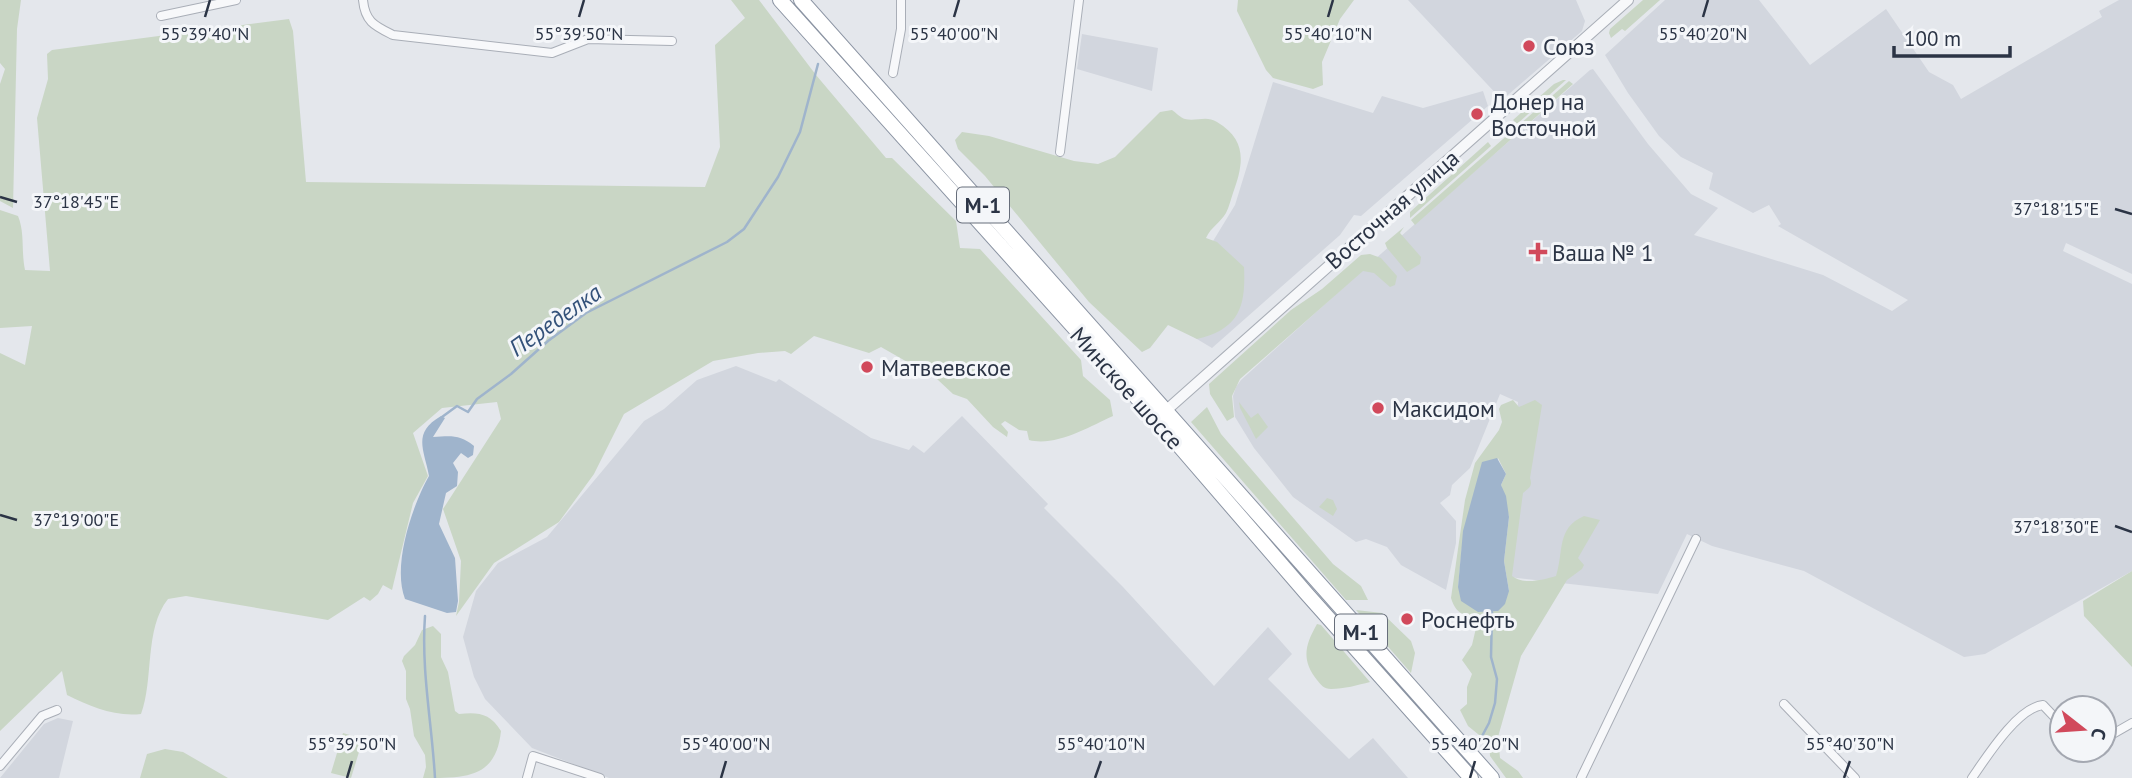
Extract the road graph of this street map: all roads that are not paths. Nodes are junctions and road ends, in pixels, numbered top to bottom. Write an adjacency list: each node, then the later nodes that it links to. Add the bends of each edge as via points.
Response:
1 (236, 0): 8 (street)
2 (363, 0): 9 (street, via 364,14 374,26 394,35 552,53 588,39)
3 (780, 0): 12 (highway, Минское шоссе / М-1)
4 (801, 0): 12 (highway, Минское шоссе / М-1)
5 (901, 0): 10 (street)
6 (1079, 0): 11 (street)
7 (1628, 0): 12 (street, Восточная улица)
8 (161, 16)
9 (672, 41)
10 (893, 73)
11 (1060, 152)
12 (1161, 414): 20 (highway, Минское шоссе / М-1, via 1306,593); 21 (highway, Минское шоссе / М-1)
13 (1696, 539): 22 (street)
14 (1784, 704): 23 (street)
15 (57, 710): 17 (street, via 42,716)
16 (2048, 710): 24 (street, via 2037,706 2015,723)
17 (0, 766)
18 (527, 778): 19 (street, via 533,756)
19 (600, 778)
20 (1471, 778)
21 (1492, 778)
22 (1581, 778)
23 (1855, 778)
24 (1972, 778)

